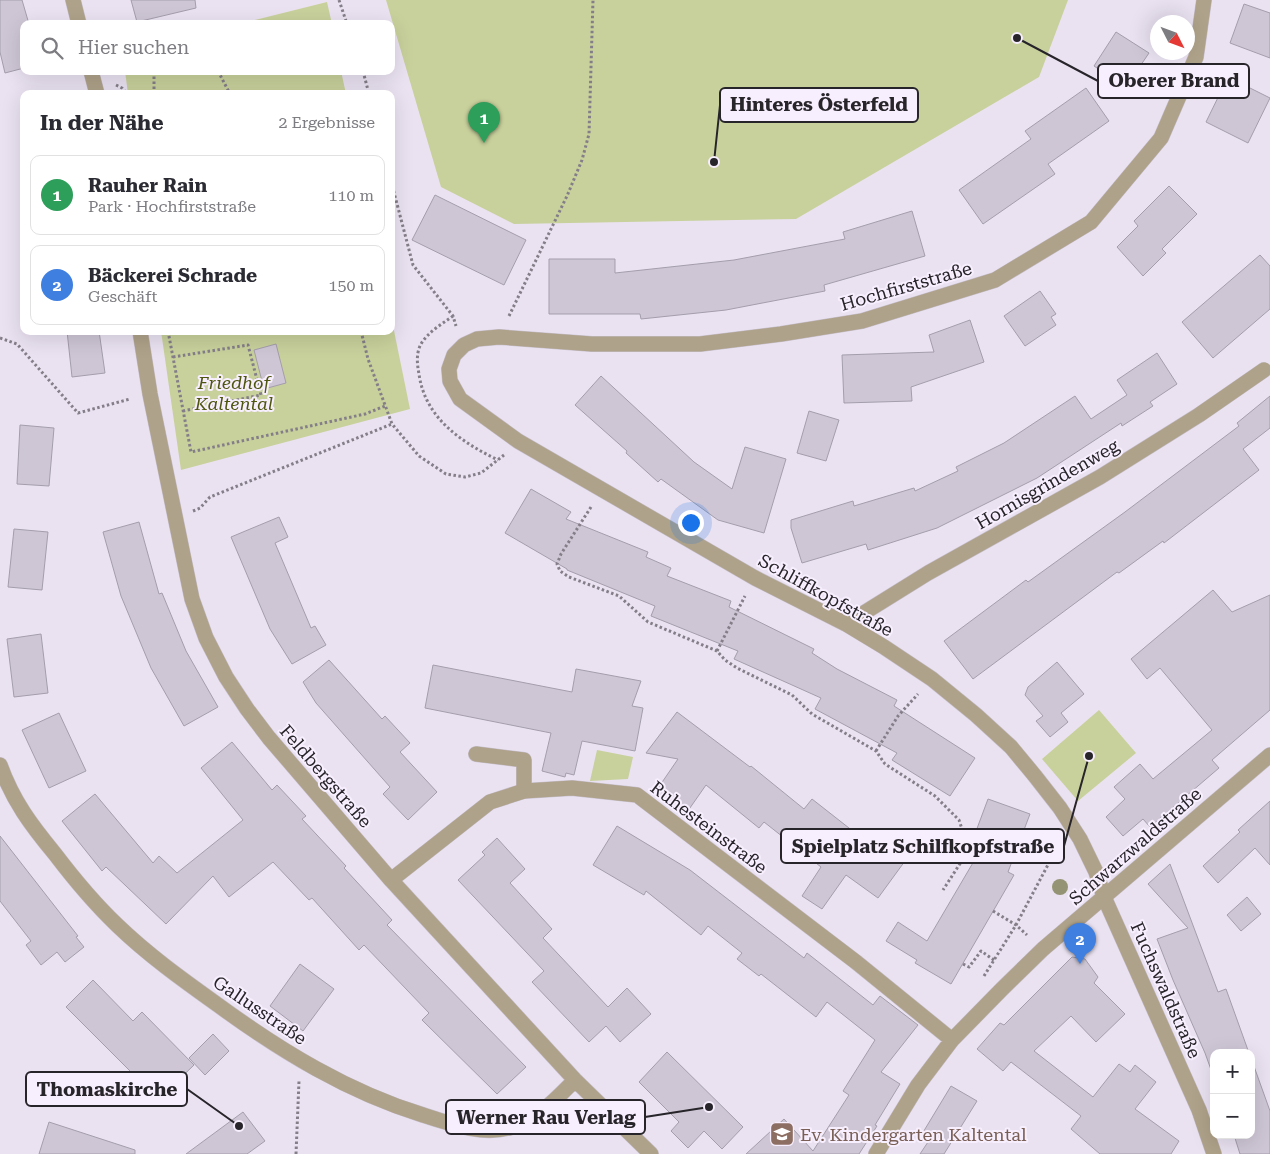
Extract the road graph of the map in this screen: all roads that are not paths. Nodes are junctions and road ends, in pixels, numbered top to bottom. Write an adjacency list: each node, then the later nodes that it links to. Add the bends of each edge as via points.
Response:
1 (73, 0): 3 (street)
2 (1204, 0): 8 (street, Hochfirststraße, via 1196,57 1161,138 1091,222 995,280 862,321 700,344 477,339 454,355 449,369 450,381)
3 (78, 20)
4 (92, 75): 5 (street)
5 (96, 90)
6 (141, 335): 14 (street, Feldbergstraße, via 192,599 210,646 226,677 268,738)
7 (1264, 370): 9 (street, Hornisgrindenweg, via 1100,477 928,573)
8 (460, 399): 9 (street, Schliffkopfstraße, via 518,442 755,578)
9 (846, 624): 15 (street, Schliffkopfstraße, via 932,679 1010,747 1080,839)
10 (476, 754): 13 (street, via 524,760)
11 (1270, 755): 15 (street, Schwarzwaldstraße)
12 (0, 765): 17 (street, Gallusstraße, via 26,819 117,925 181,979 255,1033 345,1085 400,1108 458,1126 486,1130 512,1127 531,1118)
13 (524, 791): 14 (street, Ruhesteinstraße, via 490,802); 16 (street, Ruhesteinstraße, via 572,788 637,795 856,962)
14 (391, 880): 17 (street, Feldbergstraße)
15 (1104, 897): 16 (street, Schwarzwaldstraße, via 1043,949); 20 (street, Fuchswaldstraße, via 1199,1110)
16 (952, 1040): 19 (street, Schwarzwaldstraße, via 918,1085)
17 (575, 1080): 18 (street, Feldbergstraße)
18 (651, 1154)
19 (876, 1154)
20 (1214, 1154)

